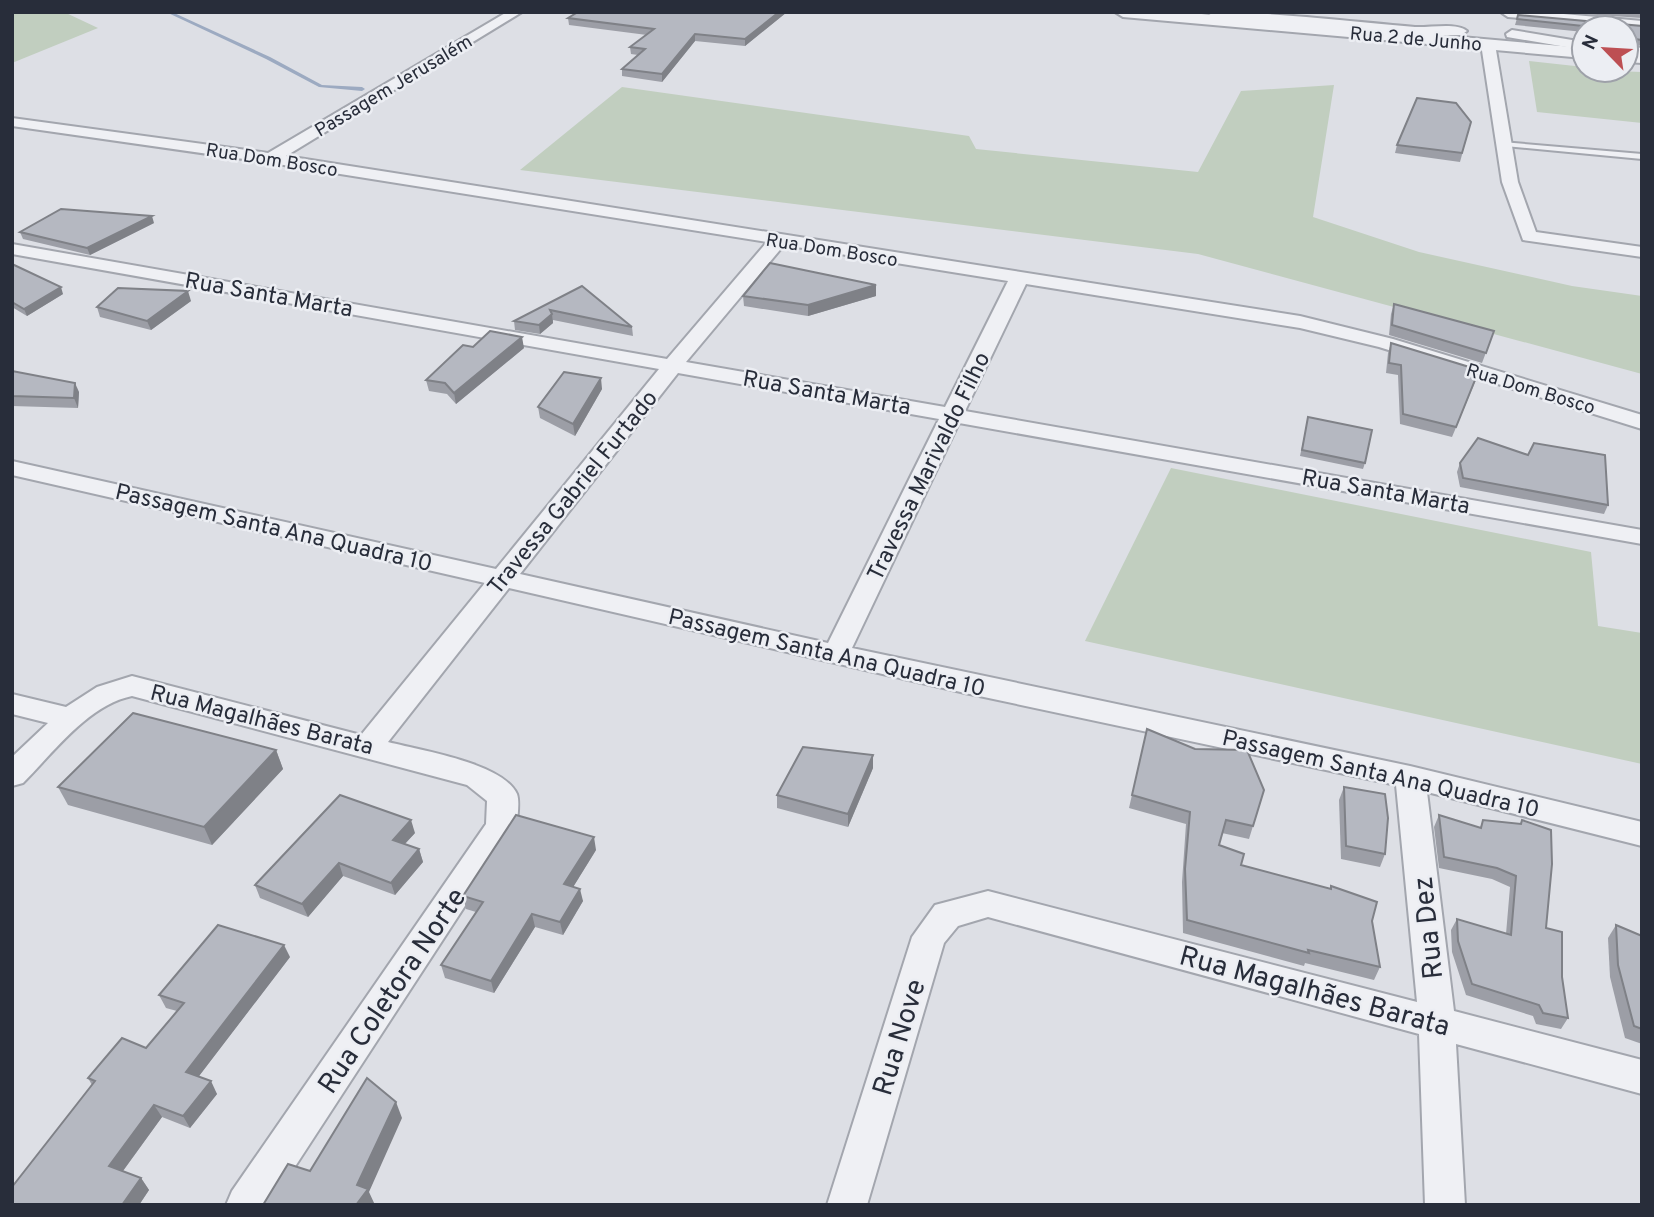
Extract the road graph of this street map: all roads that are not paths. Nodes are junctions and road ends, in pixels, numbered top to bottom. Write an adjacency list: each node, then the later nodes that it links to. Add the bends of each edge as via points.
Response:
1 (516, 12): 14 (street, Passagem Jerusalém)
2 (1123, 12): 6 (street, Rua 2 de Junho)
3 (1212, 12): 6 (street, via 1428,32)
4 (1508, 13): 5 (street); 7 (street)
5 (1642, 25)
6 (1463, 28): 8 (street, Rua 2 de Junho)
7 (1509, 35): 8 (street, Rua 2 de Junho); 9 (street); 10 (street, Rua 2 de Junho)
8 (1488, 44): 12 (street)
9 (1570, 44)
10 (1570, 50)
11 (12, 122): 14 (street, Rua Dom Bosco)
12 (1505, 144): 13 (lane); 15 (street)
13 (1642, 157)
14 (271, 158): 16 (street, Rua Dom Bosco)
15 (1510, 181): 18 (street, via 1529,236)
16 (779, 240): 19 (street, Rua Dom Bosco); 20 (street, Travessa Gabriel Furtado)
17 (12, 249): 20 (street, Rua Santa Marta)
18 (1642, 251)
19 (1019, 278): 21 (street, Travessa Marivaldo Filho); 22 (street, Rua Dom Bosco, via 1346,332)
20 (673, 365): 21 (street, Rua Santa Marta); 25 (street, Travessa Gabriel Furtado)
21 (953, 415): 24 (street, Rua Santa Marta); 26 (street, Travessa Marivaldo Filho)
22 (1642, 422)
23 (12, 468): 25 (street, Passagem Santa Ana Quadra 10)
24 (1642, 537)
25 (502, 579): 26 (street, Passagem Santa Ana Quadra 10); 29 (street, Travessa Gabriel Furtado)
26 (836, 654): 32 (street, Passagem Santa Ana Quadra 10)
27 (12, 704): 28 (street)
28 (71, 718): 29 (street, Rua Magalhães Barata, via 105,694 132,685); 30 (street)
29 (369, 746): 31 (street, Rua Magalhães Barata)
30 (12, 775)
31 (477, 776): 37 (street, Rua Coletora Norte, via 503,797 501,826)
32 (1410, 776): 33 (street, Passagem Santa Ana Quadra 10); 35 (street, Rua Dez)
33 (1642, 834)
34 (988, 904): 35 (street, Rua Magalhães Barata); 38 (street, Rua Nove, via 947,915 929,937)
35 (1437, 1022): 36 (street, Rua Magalhães Barata); 39 (street, Rua Dez)
36 (1642, 1077)
37 (246, 1205)
38 (847, 1205)
39 (1446, 1205)

